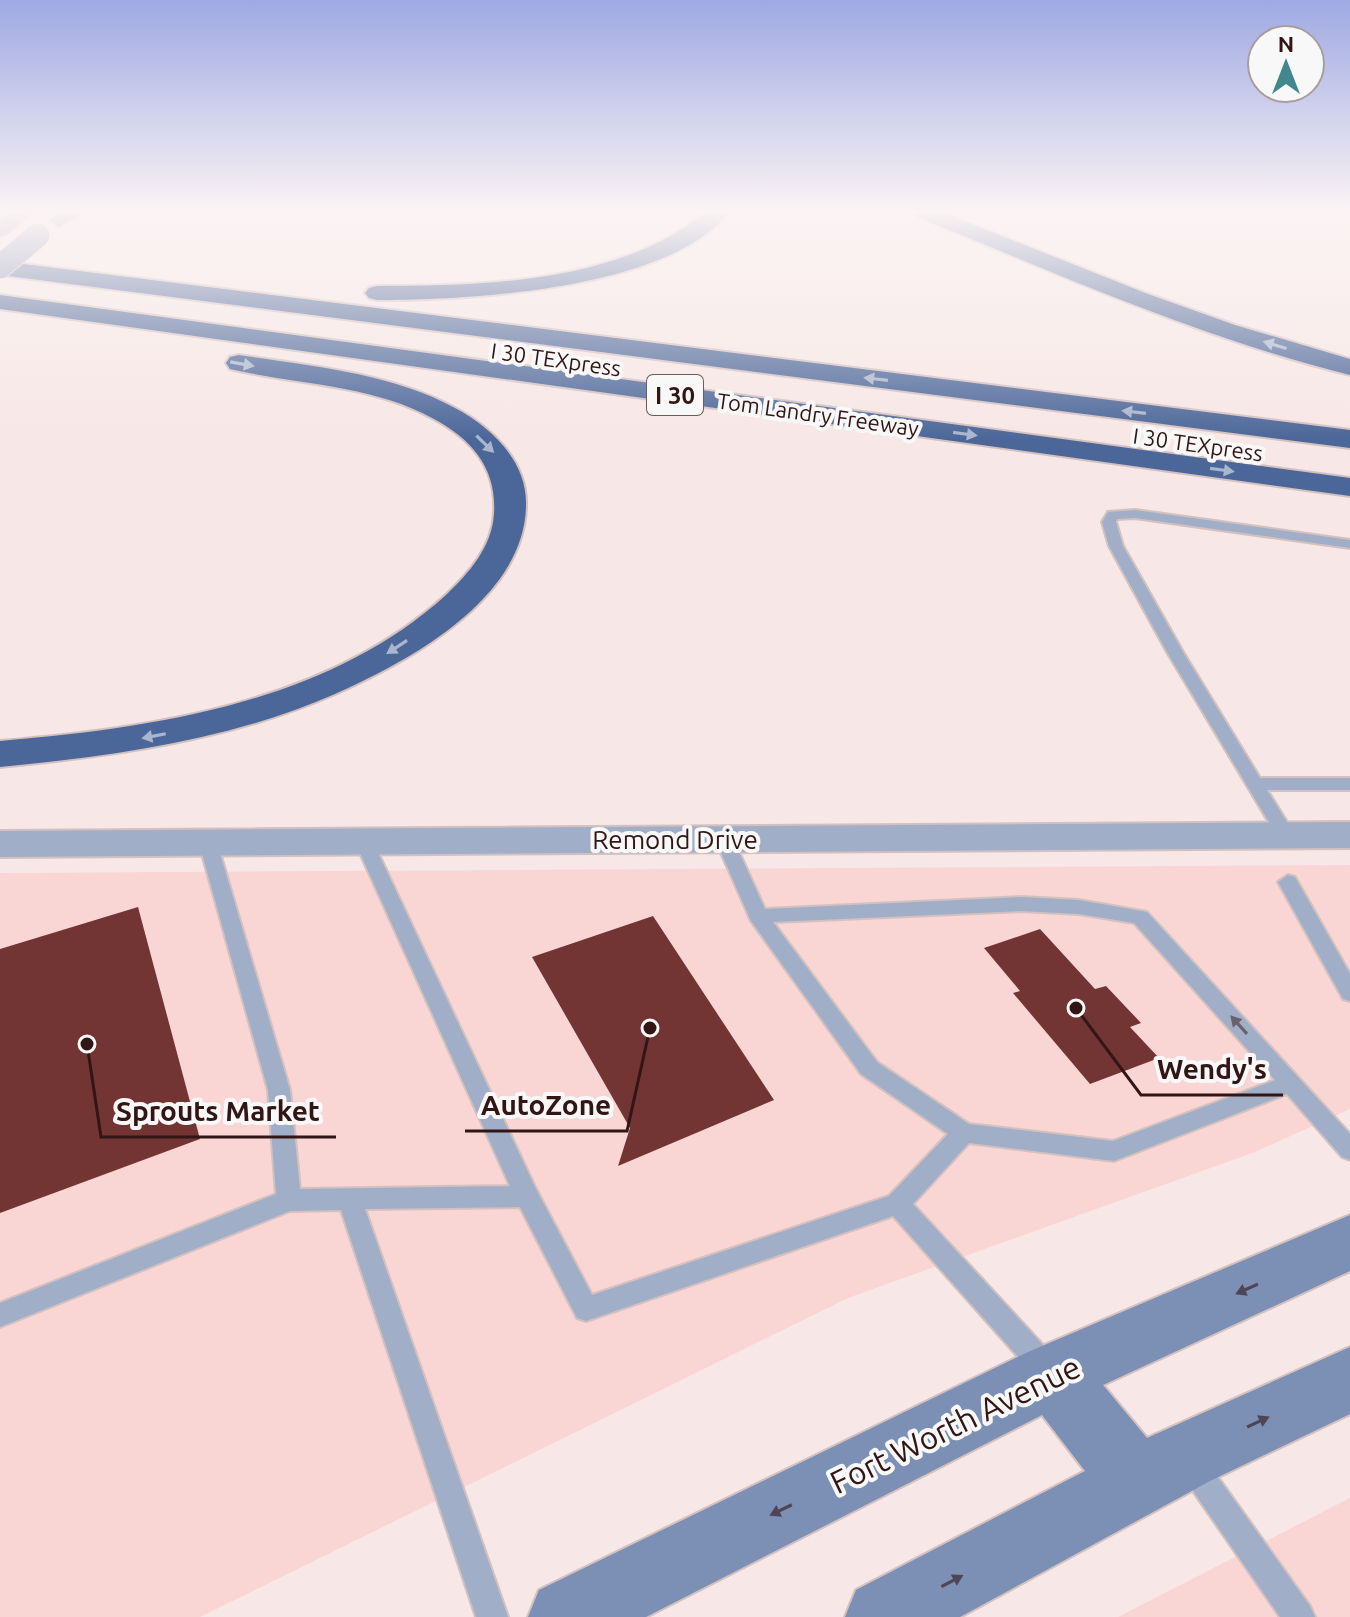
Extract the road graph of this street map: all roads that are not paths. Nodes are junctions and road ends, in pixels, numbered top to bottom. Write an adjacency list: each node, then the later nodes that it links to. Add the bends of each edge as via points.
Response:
1 (26, 288): 10 (highway, I 30 TEXpress)
2 (168, 288): 9 (highway, Tom Landry Freeway / I 30, one-way to 2)
3 (308, 288): 4 (highway)
4 (467, 288)
5 (1114, 288): 8 (highway, one-way to 5)
6 (0, 302): 11 (highway, Tom Landry Freeway / I 30, one-way to 11)
7 (0, 322): 13 (highway, one-way to 13, via 408,398 442,412 493,450 508,474 512,504 509,533 470,592 434,623 357,668 248,713 155,736)
8 (1350, 367)
9 (1350, 439)
10 (1350, 464)
11 (1350, 487)
12 (1350, 544): 14 (lane, via 1135,514 1113,515 1109,522 1116,546)
13 (0, 754)
14 (1253, 784): 15 (lane); 16 (lane)
15 (1350, 784)
16 (1286, 835): 17 (street, Remond Drive); 18 (street, Remond Drive)
17 (1350, 835)
18 (724, 839): 19 (street, Remond Drive); 23 (lane)
19 (364, 842): 20 (street, Remond Drive); 28 (lane)
20 (208, 843): 21 (street, Remond Drive); 30 (lane, via 279,1090)
21 (0, 844)
22 (1288, 882): 24 (lane)
23 (758, 916): 25 (lane, one-way to 23, via 1140,917 1021,904); 26 (lane, via 869,1068)
24 (1350, 993)
25 (1291, 1083): 26 (lane, via 1114,1151); 27 (lane)
26 (964, 1133): 31 (lane)
27 (1350, 1150)
28 (527, 1196): 29 (lane); 31 (lane, via 586,1309)
29 (349, 1198): 30 (lane); 37 (lane)
30 (289, 1200): 33 (lane)
31 (897, 1204): 34 (lane)
32 (1350, 1242): 34 (main road, Fort Worth Avenue, one-way to 34)
33 (0, 1315)
34 (1052, 1375): 36 (main road); 38 (main road, Fort Worth Avenue, one-way to 38)
35 (1350, 1380): 36 (main road, one-way to 35)
36 (1162, 1469): 39 (main road, one-way to 36); 40 (lane)
37 (492, 1617)
38 (566, 1617)
39 (883, 1617)
40 (1299, 1617)

